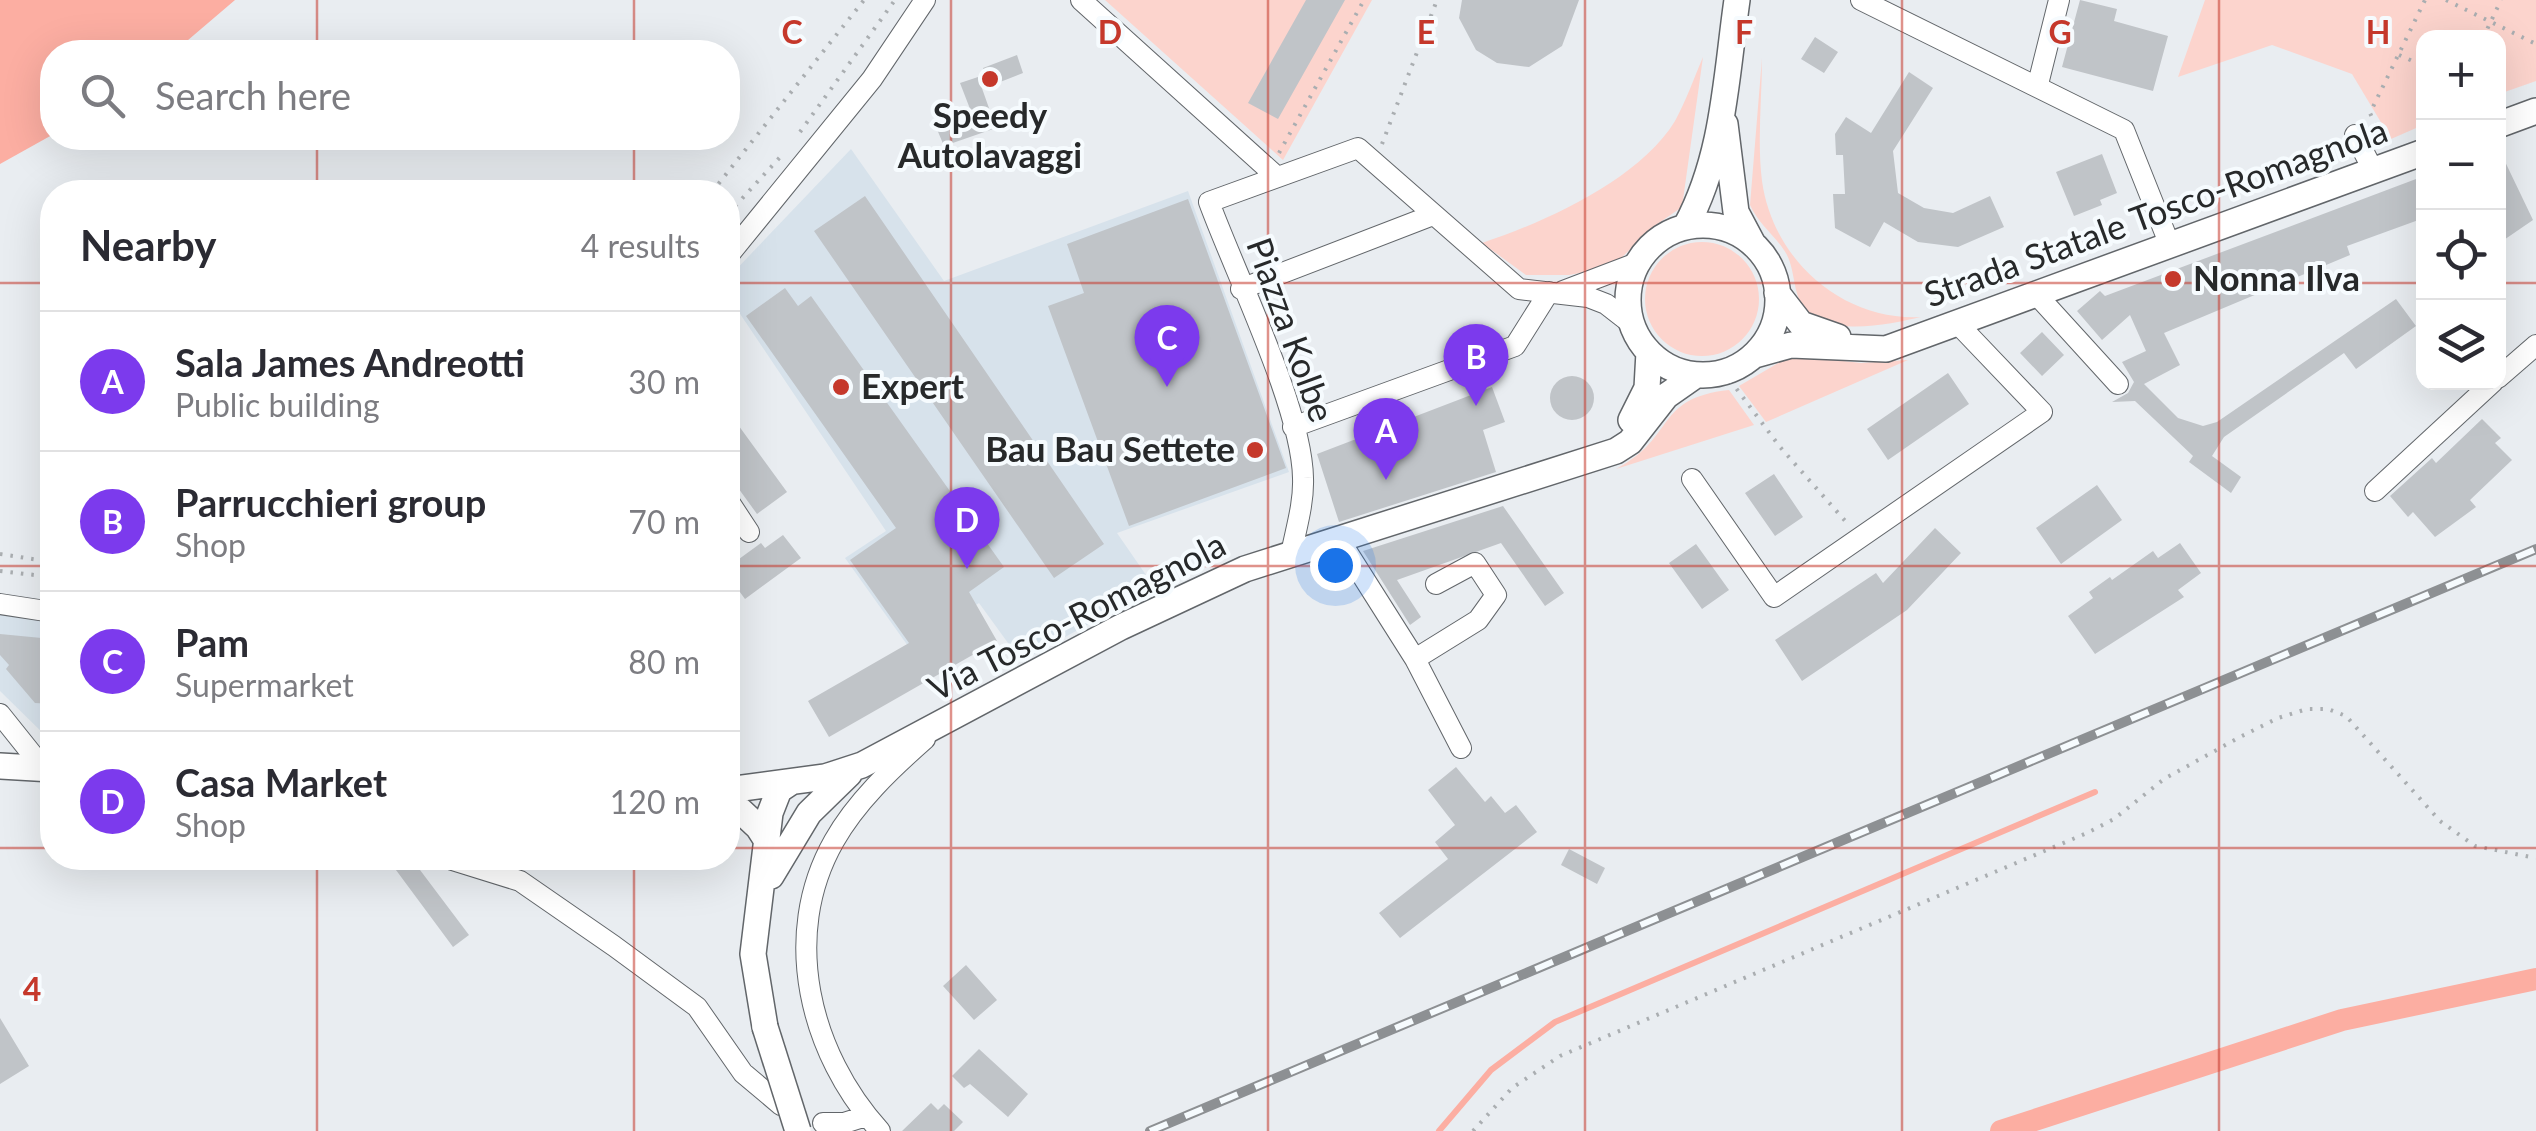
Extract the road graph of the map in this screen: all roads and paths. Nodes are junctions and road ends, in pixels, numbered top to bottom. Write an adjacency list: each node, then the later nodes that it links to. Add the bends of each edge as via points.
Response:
1 (864, 0): 27 (path)
2 (895, 0): 28 (path, via 792,144)
3 (925, 0): 31 (street, via 872,78)
4 (1081, 0): 26 (street)
5 (1364, 0): 26 (path)
6 (1438, 0): 24 (path)
7 (1737, 0): 20 (main road)
8 (1861, 0): 18 (street)
9 (2059, 0): 18 (street)
10 (2425, 0): 16 (path)
11 (2446, 0): 13 (path)
12 (2501, 0): 13 (path)
13 (2490, 22): 14 (path); 15 (path)
14 (2486, 30)
15 (2536, 44)
16 (2399, 55): 17 (path); 25 (path, via 2370,114)
17 (2416, 62)
18 (2038, 84): 32 (street, via 2124,130)
19 (2536, 111): 21 (main road)
20 (1724, 114): 30 (main road); 33 (main road, Strada Statale Tosco-Romagnola, via 1736,212)
21 (2506, 122)
22 (2355, 135): 25 (street)
23 (2416, 155): 25 (main road, Strada Statale Tosco-Romagnola)
24 (1374, 163): 26 (street, Piazza Kolbe, via 1358,148); 29 (street)
25 (2383, 167): 32 (main road, Strada Statale Tosco-Romagnola)
26 (1273, 173): 35 (street, Piazza Kolbe, via 1208,202)
27 (722, 180)
28 (740, 201)
29 (1433, 215): 35 (street); 36 (street, via 1518,289)
30 (1686, 226): 33 (main road, via 1729,230); 34 (main road, via 1658,239)
31 (740, 241)
32 (2169, 243): 38 (main road, Strada Statale Tosco-Romagnola)
33 (1753, 244): 37 (main road, Strada Statale Tosco-Romagnola, via 1769,264)
34 (1634, 264): 36 (street); 40 (main road, via 1627,296)
35 (1242, 289): 50 (street, Piazza Kolbe)
36 (1555, 292): 40 (street, via 1606,304); 50 (street, via 1515,346)
37 (1777, 293): 41 (main road, Strada Statale Tosco-Romagnola, via 1818,333); 44 (main road, via 1773,330)
38 (2036, 294): 39 (main road, Strada Statale Tosco-Romagnola); 48 (street)
39 (1958, 324): 41 (main road, Strada Statale Tosco-Romagnola); 56 (street, via 2042,412)
40 (1633, 325): 43 (main road)
41 (1912, 339): 44 (main road, Strada Statale Tosco-Romagnola, via 1886,349 1791,345)
42 (2536, 346): 45 (street)
43 (1649, 352): 47 (main road, Strada Statale Tosco-Romagnola); 51 (main road, via 1638,411)
44 (1755, 354): 46 (main road, Strada Statale Tosco-Romagnola)
45 (2506, 371)
46 (1724, 372): 47 (main road, Strada Statale Tosco-Romagnola); 56 (path)
47 (1696, 374): 51 (main road, via 1666,396 1630,442)
48 (2118, 384)
49 (2485, 390): 53 (street)
50 (1291, 420): 59 (street, Piazza Kolbe, via 1304,480)
51 (1588, 460): 57 (main road, Via Tosco-Romagnola)
52 (1692, 479): 56 (street, via 1774,598)
53 (2376, 491)
54 (740, 518): 55 (street)
55 (749, 532)
56 (1861, 538)
57 (1339, 539): 59 (main road, Via Tosco-Romagnola); 66 (street)
58 (0, 554): 60 (path)
59 (1291, 554): 68 (main road, Via Tosco-Romagnola, via 1151,612)
60 (40, 560)
61 (0, 571): 62 (path)
62 (40, 576)
63 (1436, 584): 66 (street, via 1476,564 1496,596 1478,620)
64 (0, 604): 65 (street)
65 (40, 610)
66 (1415, 659): 69 (street)
67 (0, 714): 70 (street)
68 (937, 728): 71 (main road, Via Tosco-Romagnola); 81 (street, via 848,820 810,902 806,945 814,1010 840,1078)
69 (1460, 748)
70 (40, 760)
71 (862, 765): 74 (main road, Via Tosco-Romagnola); 77 (main road)
72 (0, 766): 73 (main road)
73 (40, 768)
74 (791, 782): 75 (main road, Via Tosco-Romagnola); 77 (main road, via 792,814)
75 (740, 788)
76 (740, 810): 77 (main road)
77 (776, 848): 82 (main road, bridge, via 753,970 765,1027)
78 (2536, 858): 83 (path, via 2475,846 2440,821 2346,716 2307,709 2164,779 2087,833 1560,1056 1512,1088)
79 (483, 870): 80 (street, via 520,882 697,1007 743,1073)
80 (781, 1105)
81 (873, 1123): 82 (street)
82 (811, 1127)
83 (1473, 1131)

